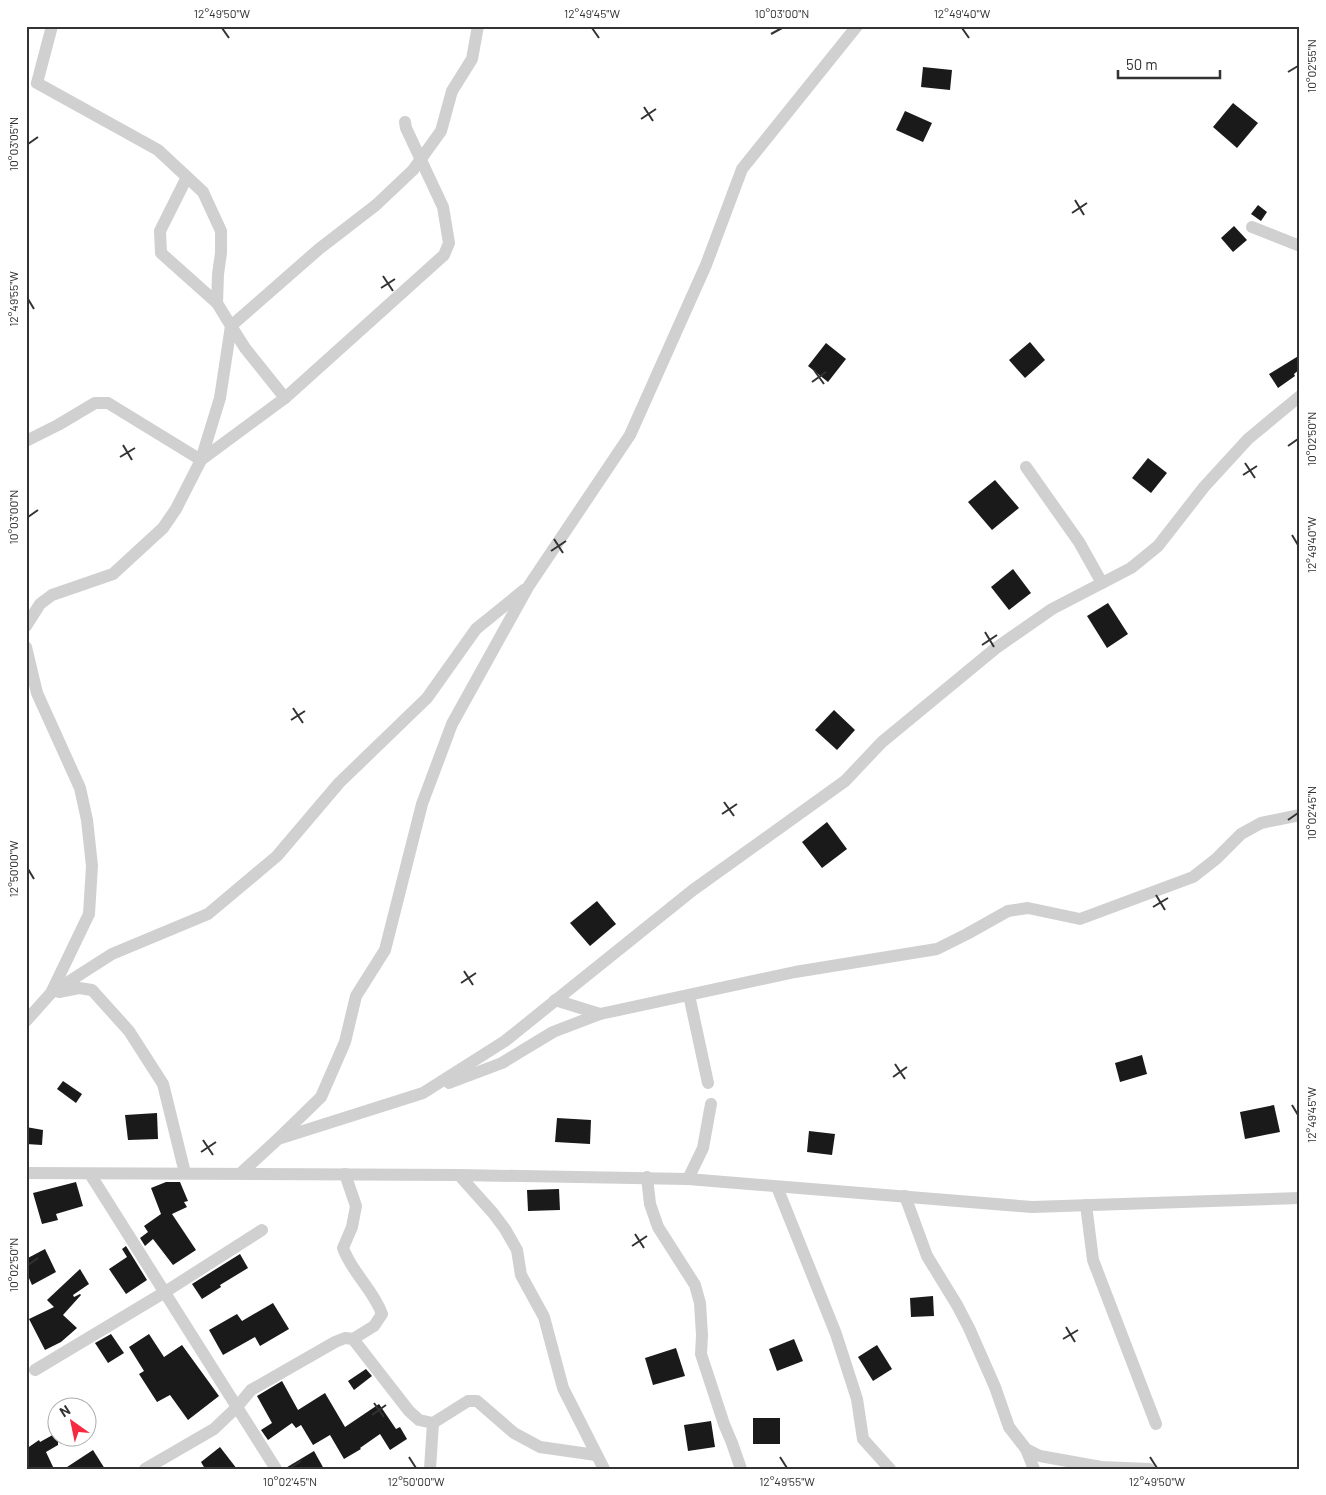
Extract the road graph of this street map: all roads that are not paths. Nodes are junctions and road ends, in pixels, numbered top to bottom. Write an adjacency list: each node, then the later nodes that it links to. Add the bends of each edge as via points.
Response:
1 (52, 26): 6 (street, via 37,82 158,150)
2 (478, 26): 5 (street, via 472,59 452,91 441,131)
3 (857, 26): 17 (street, via 742,169 706,265 630,435)
4 (405, 122): 5 (street)
5 (421, 159): 10 (street, via 414,170 376,205 319,249); 12 (street, via 443,207 449,243 444,255)
6 (187, 177): 9 (street, via 203,192 221,231); 9 (street, via 160,231 161,253)
7 (1252, 227): 8 (street)
8 (1300, 246)
9 (217, 303): 10 (street)
10 (231, 326): 12 (street); 14 (street, via 220,398)
11 (1300, 396): 16 (street, via 1248,439 1204,487 1158,546 1131,568)
12 (285, 398): 14 (street)
13 (26, 441): 14 (street, via 95,403 108,403)
14 (201, 460): 18 (street, via 163,528 113,574 52,595 40,604)
15 (1026, 467): 16 (street, via 1079,542)
16 (1102, 583): 23 (street, via 1052,609 996,648 882,742 845,781 694,890)
17 (528, 587): 21 (street, via 476,629 426,698 339,783 277,856 208,914 112,954); 29 (street, via 452,724 422,804 385,950 356,996 345,1042 321,1097)
18 (26, 626)
19 (26, 647): 21 (street, via 37,693 80,788 92,866 89,914)
20 (1300, 815): 22 (street, via 1261,823 1241,834 1194,877 1080,918 1028,908 1008,910 937,948 795,972)
21 (51, 993): 25 (street); 31 (street, via 79,988 92,990 129,1031 163,1084)
22 (689, 995): 24 (street); 26 (street)
23 (555, 1000): 24 (street); 27 (street, via 505,1041)
24 (600, 1014): 27 (street, via 552,1032 502,1063)
25 (26, 1021)
26 (708, 1084)
27 (423, 1093): 29 (street)
28 (712, 1104): 37 (street, via 703,1148)
29 (278, 1139): 32 (street)
30 (26, 1172): 33 (street)
31 (185, 1173): 32 (street); 33 (street)
32 (241, 1173): 34 (street)
33 (90, 1174): 43 (street)
34 (345, 1174): 35 (street); 44 (street, via 356,1206 343,1248 348,1261 377,1300 382,1314 374,1326)
35 (459, 1175): 36 (street); 50 (street, via 493,1212 517,1250 521,1275 544,1317 564,1388)
36 (647, 1178): 37 (street); 55 (street, via 650,1204 658,1228 695,1285 700,1303 701,1354)
37 (688, 1179): 38 (street)
38 (777, 1187): 39 (street); 56 (street, via 836,1334 857,1399 863,1439)
39 (905, 1196): 41 (street, via 1032,1207); 49 (street, via 927,1256 969,1328 996,1387 1009,1427)
40 (1300, 1198): 41 (street)
41 (1086, 1205): 48 (street, via 1093,1260)
42 (262, 1230): 43 (street)
43 (165, 1292): 45 (street); 46 (street)
44 (352, 1339): 46 (street, via 335,1342 251,1390); 47 (street, via 409,1411 419,1420)
45 (35, 1370)
46 (237, 1407): 51 (street, via 214,1429); 52 (street)
47 (433, 1422): 50 (street, via 468,1401 477,1401 514,1432 540,1447); 53 (street)
48 (1156, 1424)
49 (1026, 1449): 57 (street); 58 (street, via 1040,1456 1101,1466)
50 (596, 1455): 54 (street)
51 (145, 1469)
52 (276, 1469)
53 (430, 1469)
54 (604, 1469)
55 (741, 1469)
56 (890, 1469)
57 (1034, 1469)
58 (1149, 1469)

